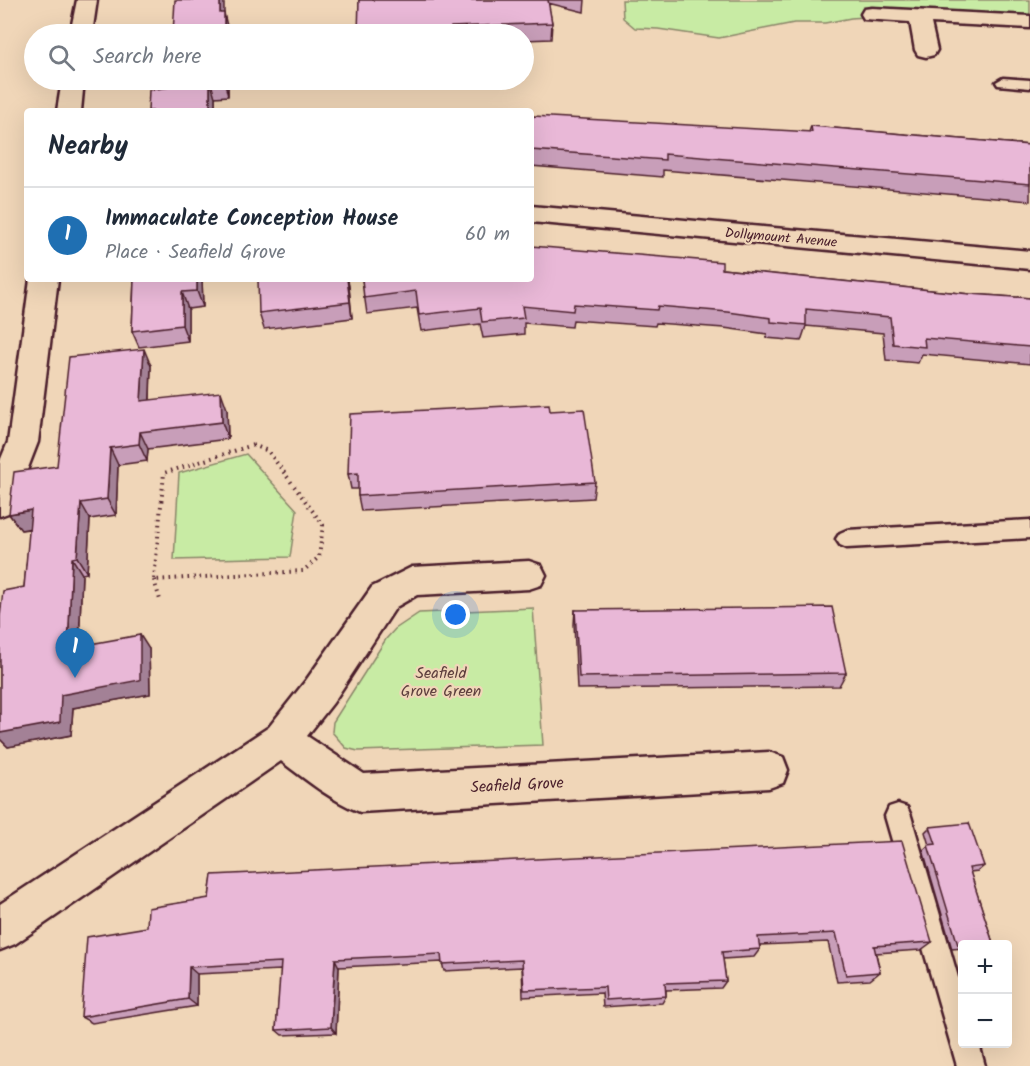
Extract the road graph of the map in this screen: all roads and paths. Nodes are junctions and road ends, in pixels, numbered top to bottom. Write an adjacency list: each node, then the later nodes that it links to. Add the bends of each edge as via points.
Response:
1 (87, 0): 5 (street)
2 (872, 14): 3 (street)
3 (919, 16): 4 (street); 6 (street)
4 (1030, 22)
5 (83, 24)
6 (926, 50)
7 (1003, 82): 8 (lane)
8 (1030, 84)
9 (72, 90): 10 (street)
10 (69, 108)
11 (534, 214): 12 (street, Dollymount Avenue)
12 (1030, 260)
13 (44, 282): 14 (street, via 23,442)
14 (0, 502)
15 (1030, 529): 16 (lane)
16 (847, 539)
17 (529, 575): 20 (street, via 412,581 384,597)
18 (154, 580): 18 (path, via 303,571 319,557 322,525 268,451 253,446 164,472); 19 (path)
19 (161, 603)
20 (282, 739): 21 (street, Seafield Grove, via 321,770 360,793); 23 (street)
21 (769, 770)
22 (898, 816): 24 (lane)
23 (0, 929)
24 (958, 1019)
25 (965, 1048): 26 (lane)
26 (971, 1066)

